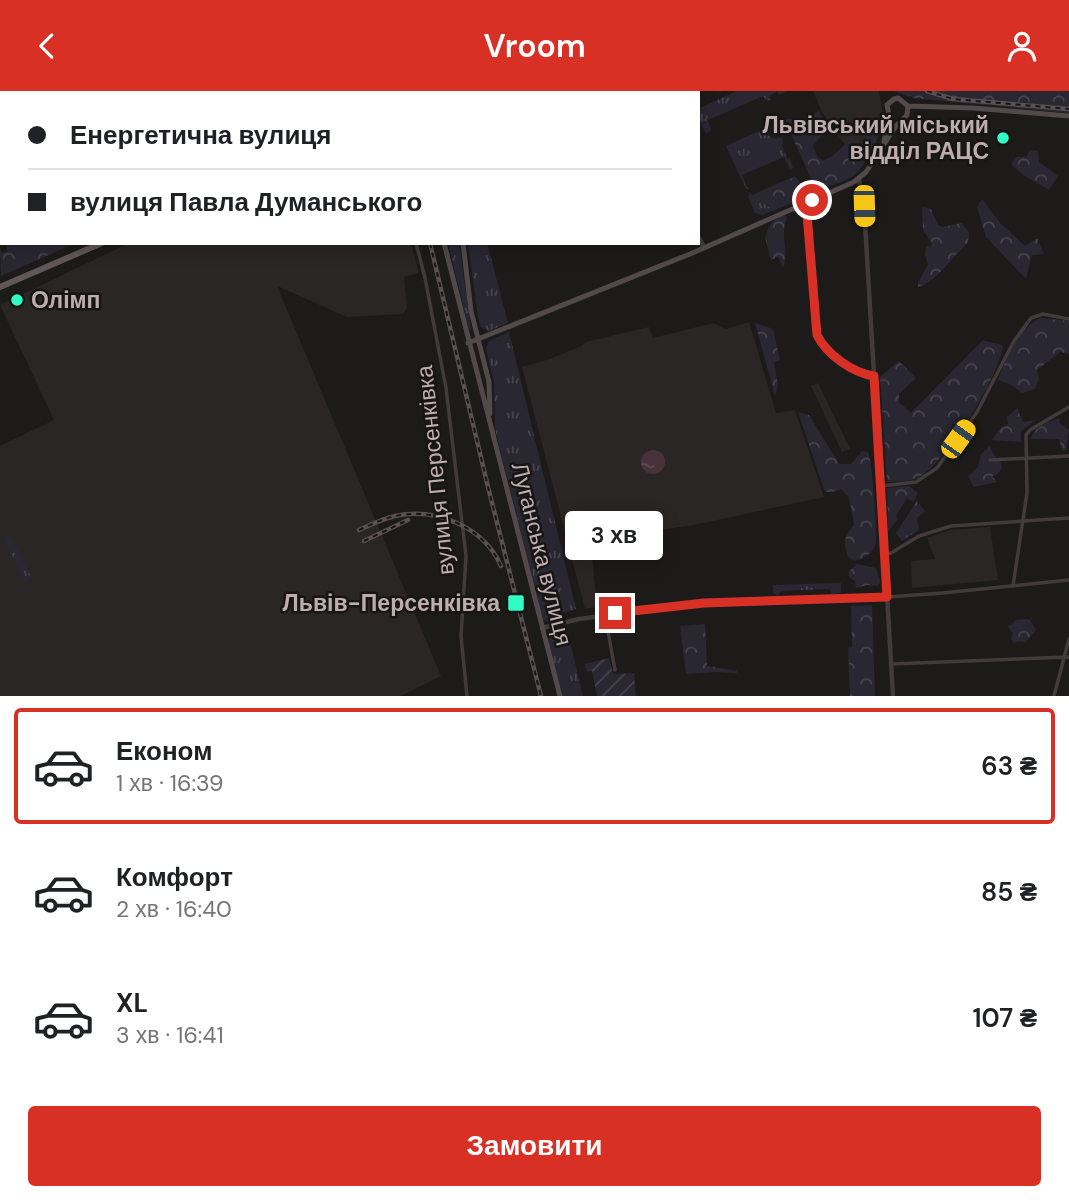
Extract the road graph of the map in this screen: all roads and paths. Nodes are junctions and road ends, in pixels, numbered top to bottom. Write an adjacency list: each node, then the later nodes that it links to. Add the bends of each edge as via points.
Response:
1 (908, 106): 2 (main road, via 898,98 890,101); 3 (main road); 4 (main road)
2 (889, 115): 4 (main road); 5 (main road)
3 (1069, 116)
4 (902, 119): 5 (main road)
5 (883, 145): 6 (main road)
6 (859, 179): 7 (main road); 18 (street)
7 (806, 202): 13 (main road); 18 (street, via 817,335 847,365)
8 (700, 240): 13 (street)
9 (97, 245): 14 (main road)
10 (417, 245): 38 (street, вулиця Персенківка, via 446,388 464,536 461,636)
11 (444, 245): 17 (main road, Луганська вулиця)
12 (463, 245): 16 (main road, Луганська вулиця)
13 (704, 247): 16 (main road)
14 (0, 288)
15 (1069, 319): 24 (street, via 1043,314 1031,318 977,412 937,468 916,482)
16 (479, 340): 17 (main road); 20 (main road, Луганська вулиця, via 489,382)
17 (468, 344): 20 (main road, Луганська вулиця)
18 (874, 376): 24 (street)
19 (1069, 407): 23 (street, via 1027,432)
20 (490, 421): 32 (main road, Луганська вулиця)
21 (1069, 456): 23 (street)
22 (990, 460): 23 (street)
23 (1026, 460): 26 (street)
24 (881, 486): 27 (street)
25 (1069, 518): 26 (street)
26 (1024, 520): 27 (street, via 951,526); 29 (street)
27 (885, 554): 30 (street)
28 (1069, 580): 29 (street)
29 (1013, 586): 30 (street)
30 (887, 597): 31 (street, via 704,603); 36 (street)
31 (605, 615): 32 (street); 37 (street)
32 (542, 628): 39 (main road, Луганська вулиця)
33 (1069, 639): 34 (street)
34 (1063, 657): 35 (street); 36 (street); 41 (street)
35 (1069, 657)
36 (891, 664): 40 (street)
37 (615, 670)
38 (467, 696)
39 (560, 696)
40 (893, 696)
41 (1054, 696)

